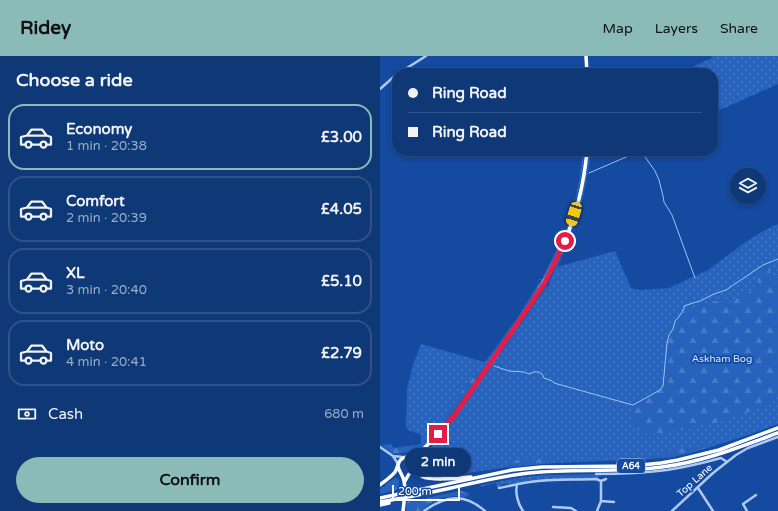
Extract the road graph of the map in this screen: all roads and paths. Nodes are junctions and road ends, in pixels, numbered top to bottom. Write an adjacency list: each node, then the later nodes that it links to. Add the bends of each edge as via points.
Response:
1 (426, 56): 3 (street)
2 (586, 56): 4 (highway)
3 (407, 68)
4 (587, 68)
5 (392, 79): 6 (street)
6 (380, 89)
7 (586, 156): 12 (highway, via 570,226 544,284 454,416)
8 (778, 428): 22 (highway, A64, via 719,450 661,463 632,466 542,467)
9 (778, 433): 32 (highway, A64, via 718,455 675,465 629,470 514,475)
10 (778, 437): 15 (street, Top Lane, via 743,451)
11 (380, 448): 13 (street)
12 (420, 452): 14 (highway); 17 (highway)
13 (393, 456): 14 (street); 16 (street)
14 (405, 457): 16 (highway, via 399,460); 17 (highway, via 412,459)
15 (727, 462): 21 (street, via 721,458 691,466 641,473); 29 (street, Top Lane)
16 (398, 465): 18 (highway); 26 (highway, via 390,478)
17 (415, 465): 19 (highway); 22 (highway, via 421,475 429,478)
18 (402, 473): 19 (highway); 25 (highway)
19 (409, 474): 25 (highway)
20 (596, 474): 21 (street)
21 (601, 474): 24 (street)
22 (480, 476): 31 (highway, A64)
23 (606, 479): 24 (street)
24 (601, 480): 27 (street, via 540,481); 33 (street)
25 (404, 484): 38 (highway)
26 (380, 485)
27 (516, 485): 28 (street); 41 (street)
28 (499, 488)
29 (698, 488): 44 (street, Top Lane); 45 (street)
30 (756, 495): 46 (street, via 742,502)
31 (380, 498)
32 (397, 499): 34 (highway, A64); 36 (highway)
33 (601, 501): 35 (street); 43 (street)
34 (380, 502)
35 (614, 502)
36 (380, 506)
37 (553, 507): 42 (street, via 571,508)
38 (403, 511)
39 (424, 511): 40 (street, via 440,501 457,498 470,501)
40 (485, 511)
41 (523, 511)
42 (576, 511)
43 (597, 511)
44 (672, 511)
45 (713, 511)
46 (747, 511)

